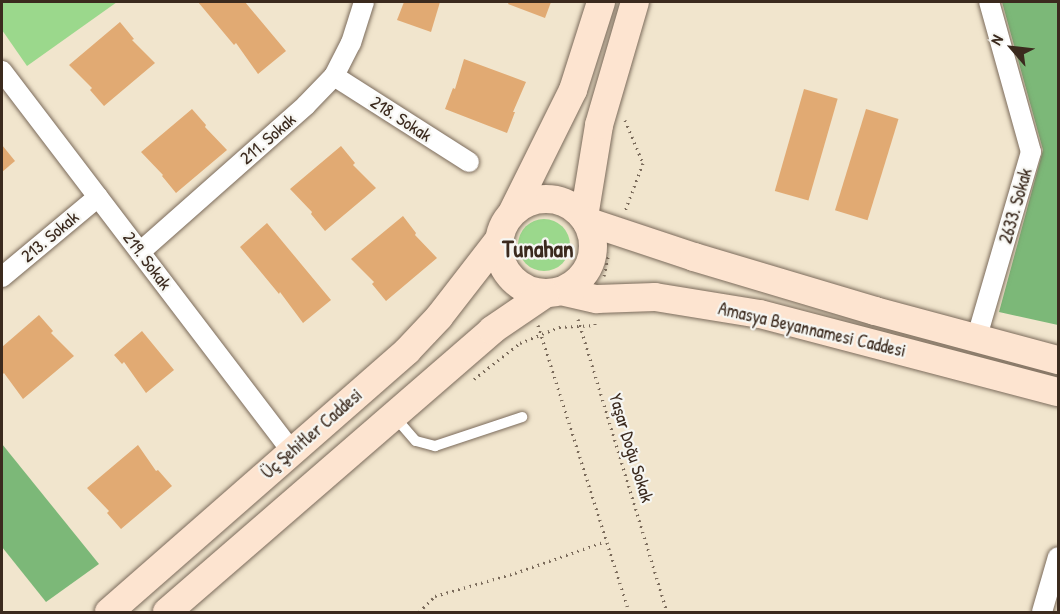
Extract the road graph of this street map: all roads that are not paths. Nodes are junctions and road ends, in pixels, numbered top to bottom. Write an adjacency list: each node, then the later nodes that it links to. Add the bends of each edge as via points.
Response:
1 (364, 2): 6 (street, 211. Sokak, via 351,43)
2 (601, 2): 9 (main road, via 573,90)
3 (636, 2): 10 (main road, via 599,125)
4 (989, 2): 15 (street, 2633. Sokak, via 1031,152)
5 (2, 71): 8 (street, 219. Sokak)
6 (334, 76): 7 (street, 218. Sokak); 12 (street, 211. Sokak)
7 (469, 162)
8 (98, 197): 12 (street, 219. Sokak); 13 (street, 213. Sokak)
9 (513, 211): 10 (main road, via 526,202 558,199); 11 (main road)
10 (585, 219): 14 (main road, via 594,244 592,259 575,284); 15 (main road, Amasya Beyannamesi Caddesi, via 705,260)
11 (498, 241): 14 (main road, via 500,256 511,277 530,291); 20 (main road, Üç Şehitler Caddesi, via 407,351)
12 (140, 252): 20 (street, 219. Sokak)
13 (2, 277)
14 (552, 295): 17 (main road, Amasya Beyannamesi Caddesi, via 597,299 655,297 760,314); 18 (main road, via 492,330)
15 (976, 340): 16 (main road, Amasya Beyannamesi Caddesi)
16 (1059, 360)
17 (1059, 392)
18 (394, 416): 19 (lane, via 416,441 435,446); 23 (main road)
19 (522, 417)
20 (292, 452): 22 (main road, Üç Şehitler Caddesi)
21 (1059, 557): 24 (street)
22 (109, 612)
23 (167, 612)
24 (1042, 612)

